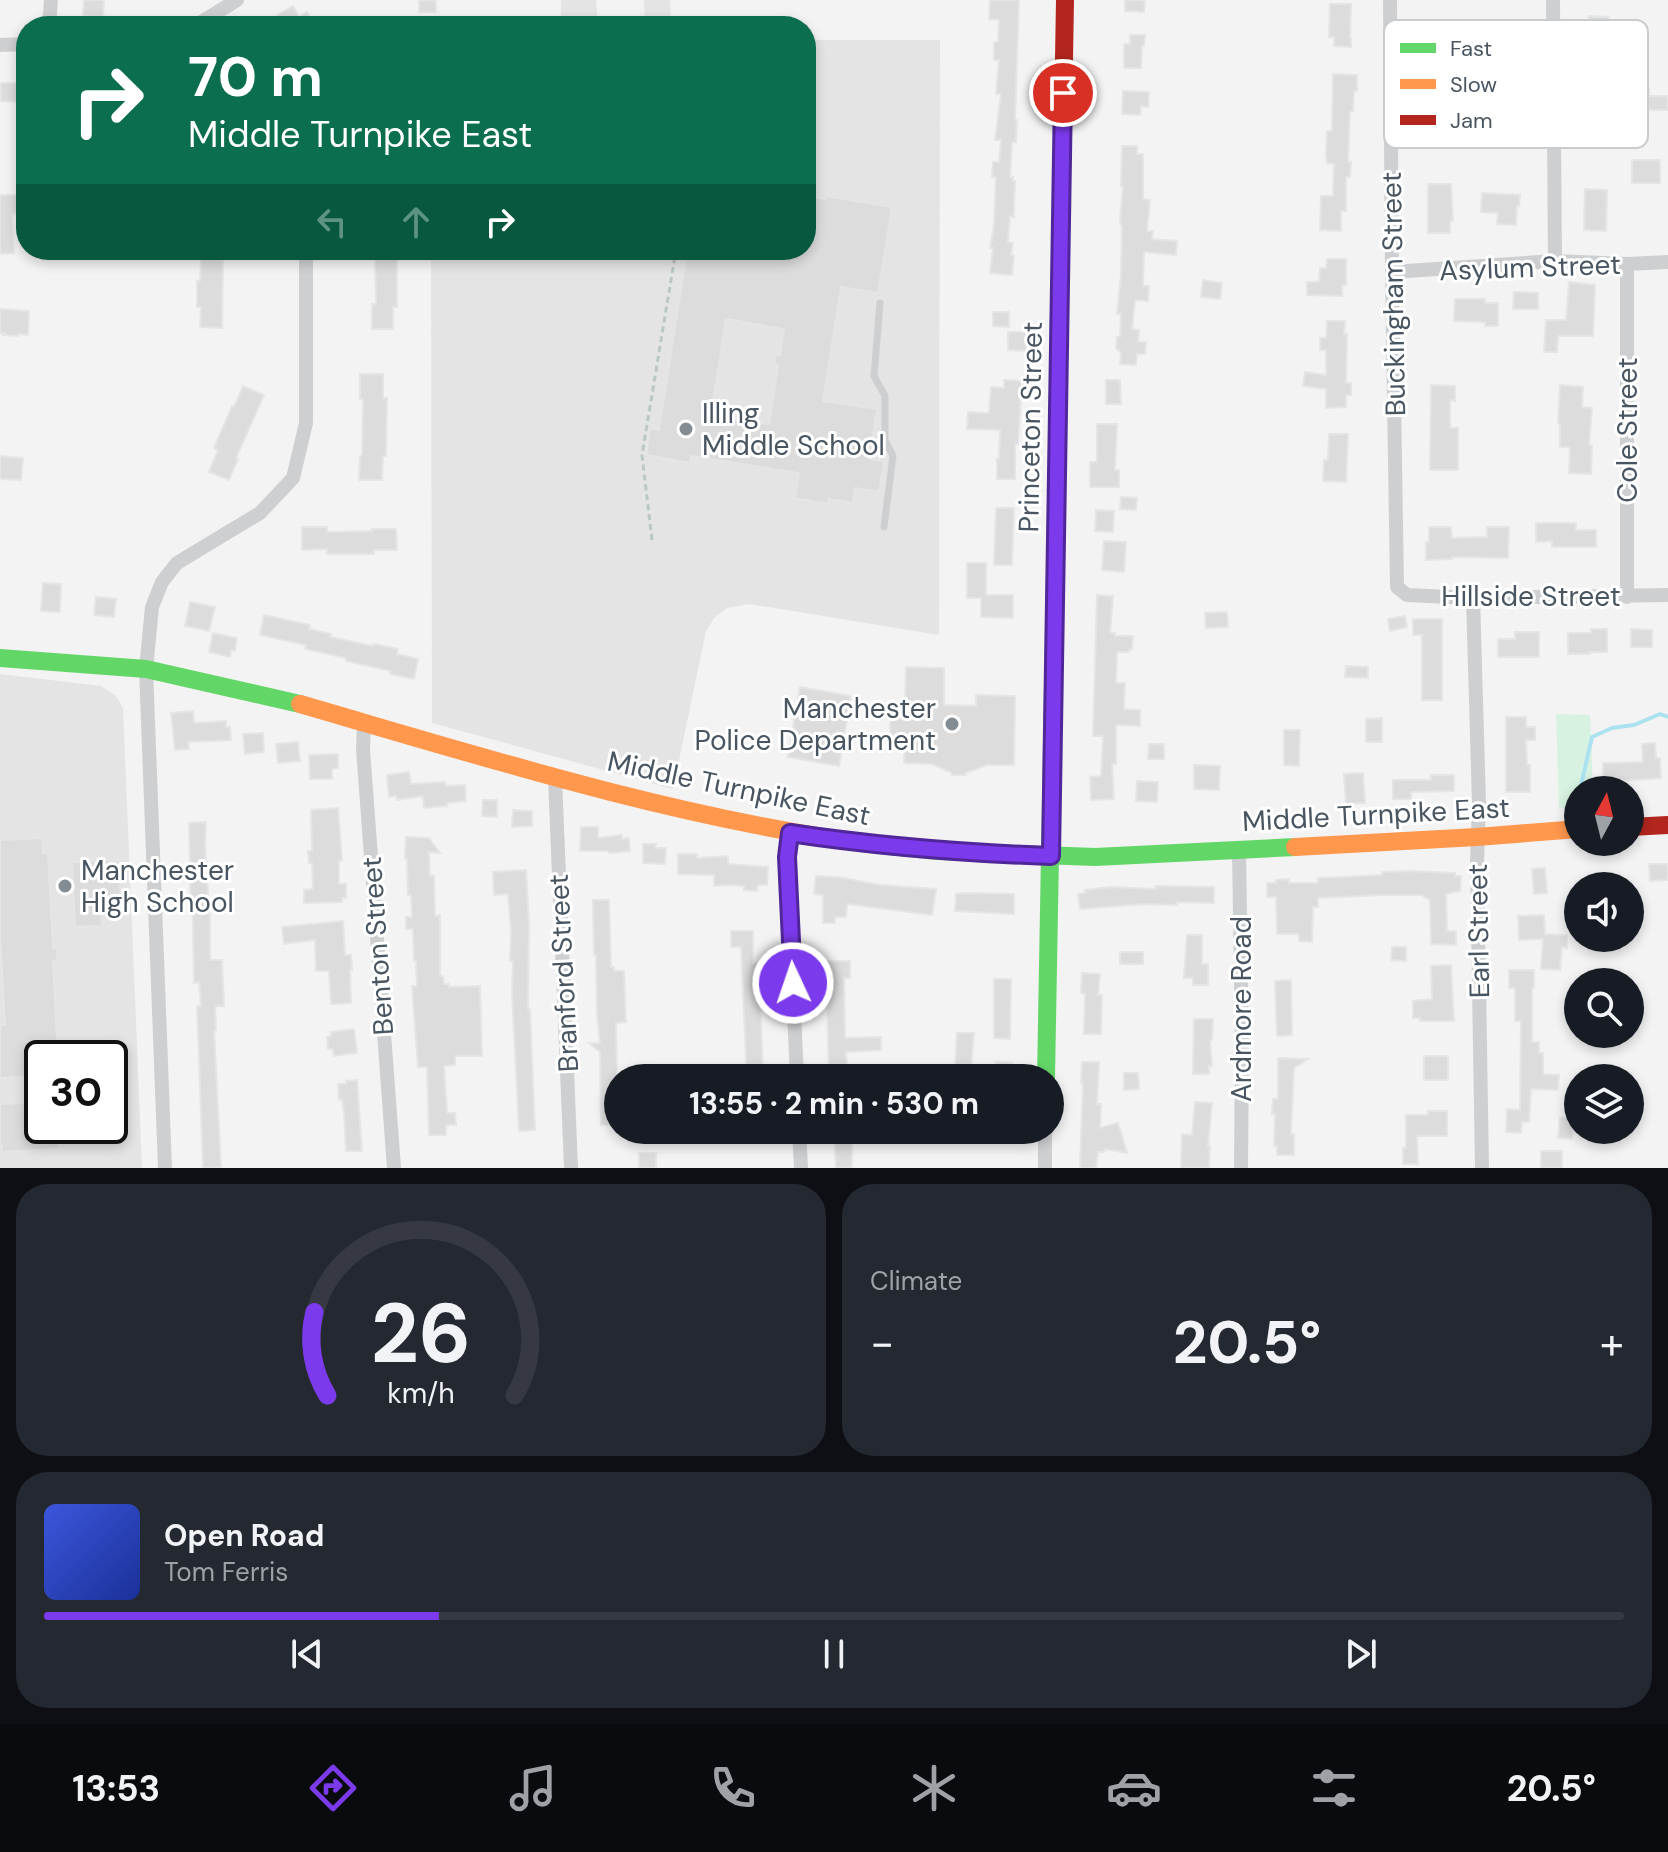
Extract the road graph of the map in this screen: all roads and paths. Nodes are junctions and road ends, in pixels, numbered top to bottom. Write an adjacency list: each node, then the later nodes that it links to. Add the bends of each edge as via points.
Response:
1 (237, 0): 5 (street)
2 (1065, 0): 33 (main road, Princeton Street)
3 (1390, 0): 6 (street, Buckingham Street)
4 (1553, 0): 7 (street)
5 (211, 16)
6 (1390, 20)
7 (1553, 20)
8 (1391, 148): 15 (street, Buckingham Street)
9 (1554, 148): 12 (street)
10 (306, 260): 24 (street, via 306,423 293,478 260,513 177,563 162,582 152,607)
11 (674, 260): 18 (path, via 642,455)
12 (1555, 261): 14 (street, Asylum Street); 15 (street, Asylum Street)
13 (1668, 262): 14 (street, Asylum Street)
14 (1627, 264): 21 (street, Cole Street)
15 (1392, 272): 19 (street, Buckingham Street)
16 (880, 303): 17 (lane, via 874,376 885,396 885,440 893,456)
17 (884, 527)
18 (652, 540)
19 (1397, 587): 22 (street, Hillside Street, via 1407,595)
20 (1668, 595): 21 (street, Hillside Street)
21 (1627, 597): 22 (street, Hillside Street)
22 (1473, 598): 31 (street, Earl Street)
23 (0, 658): 24 (main road, Middle Turnpike East)
24 (146, 669): 25 (main road, Middle Turnpike East); 38 (street)
25 (364, 723): 26 (main road, Middle Turnpike East); 39 (street, Benton Street)
26 (555, 778): 30 (main road, Middle Turnpike East); 40 (street, Branford Street)
27 (1668, 825): 28 (main road)
28 (1644, 826)
29 (1564, 830): 31 (main road, Middle Turnpike East)
30 (790, 833): 33 (main road, Middle Turnpike East, via 938,851); 34 (street)
31 (1477, 837): 32 (main road, Middle Turnpike East); 44 (street, Earl Street)
32 (1239, 850): 33 (main road, Middle Turnpike East); 43 (street, Ardmore Road)
33 (1051, 856): 35 (main road, Princeton Street)
34 (796, 1064)
35 (1046, 1064)
36 (800, 1144): 41 (street)
37 (1045, 1144): 42 (street)
38 (165, 1168)
39 (394, 1168)
40 (571, 1168)
41 (801, 1168)
42 (1045, 1168)
43 (1241, 1168)
44 (1482, 1168)

